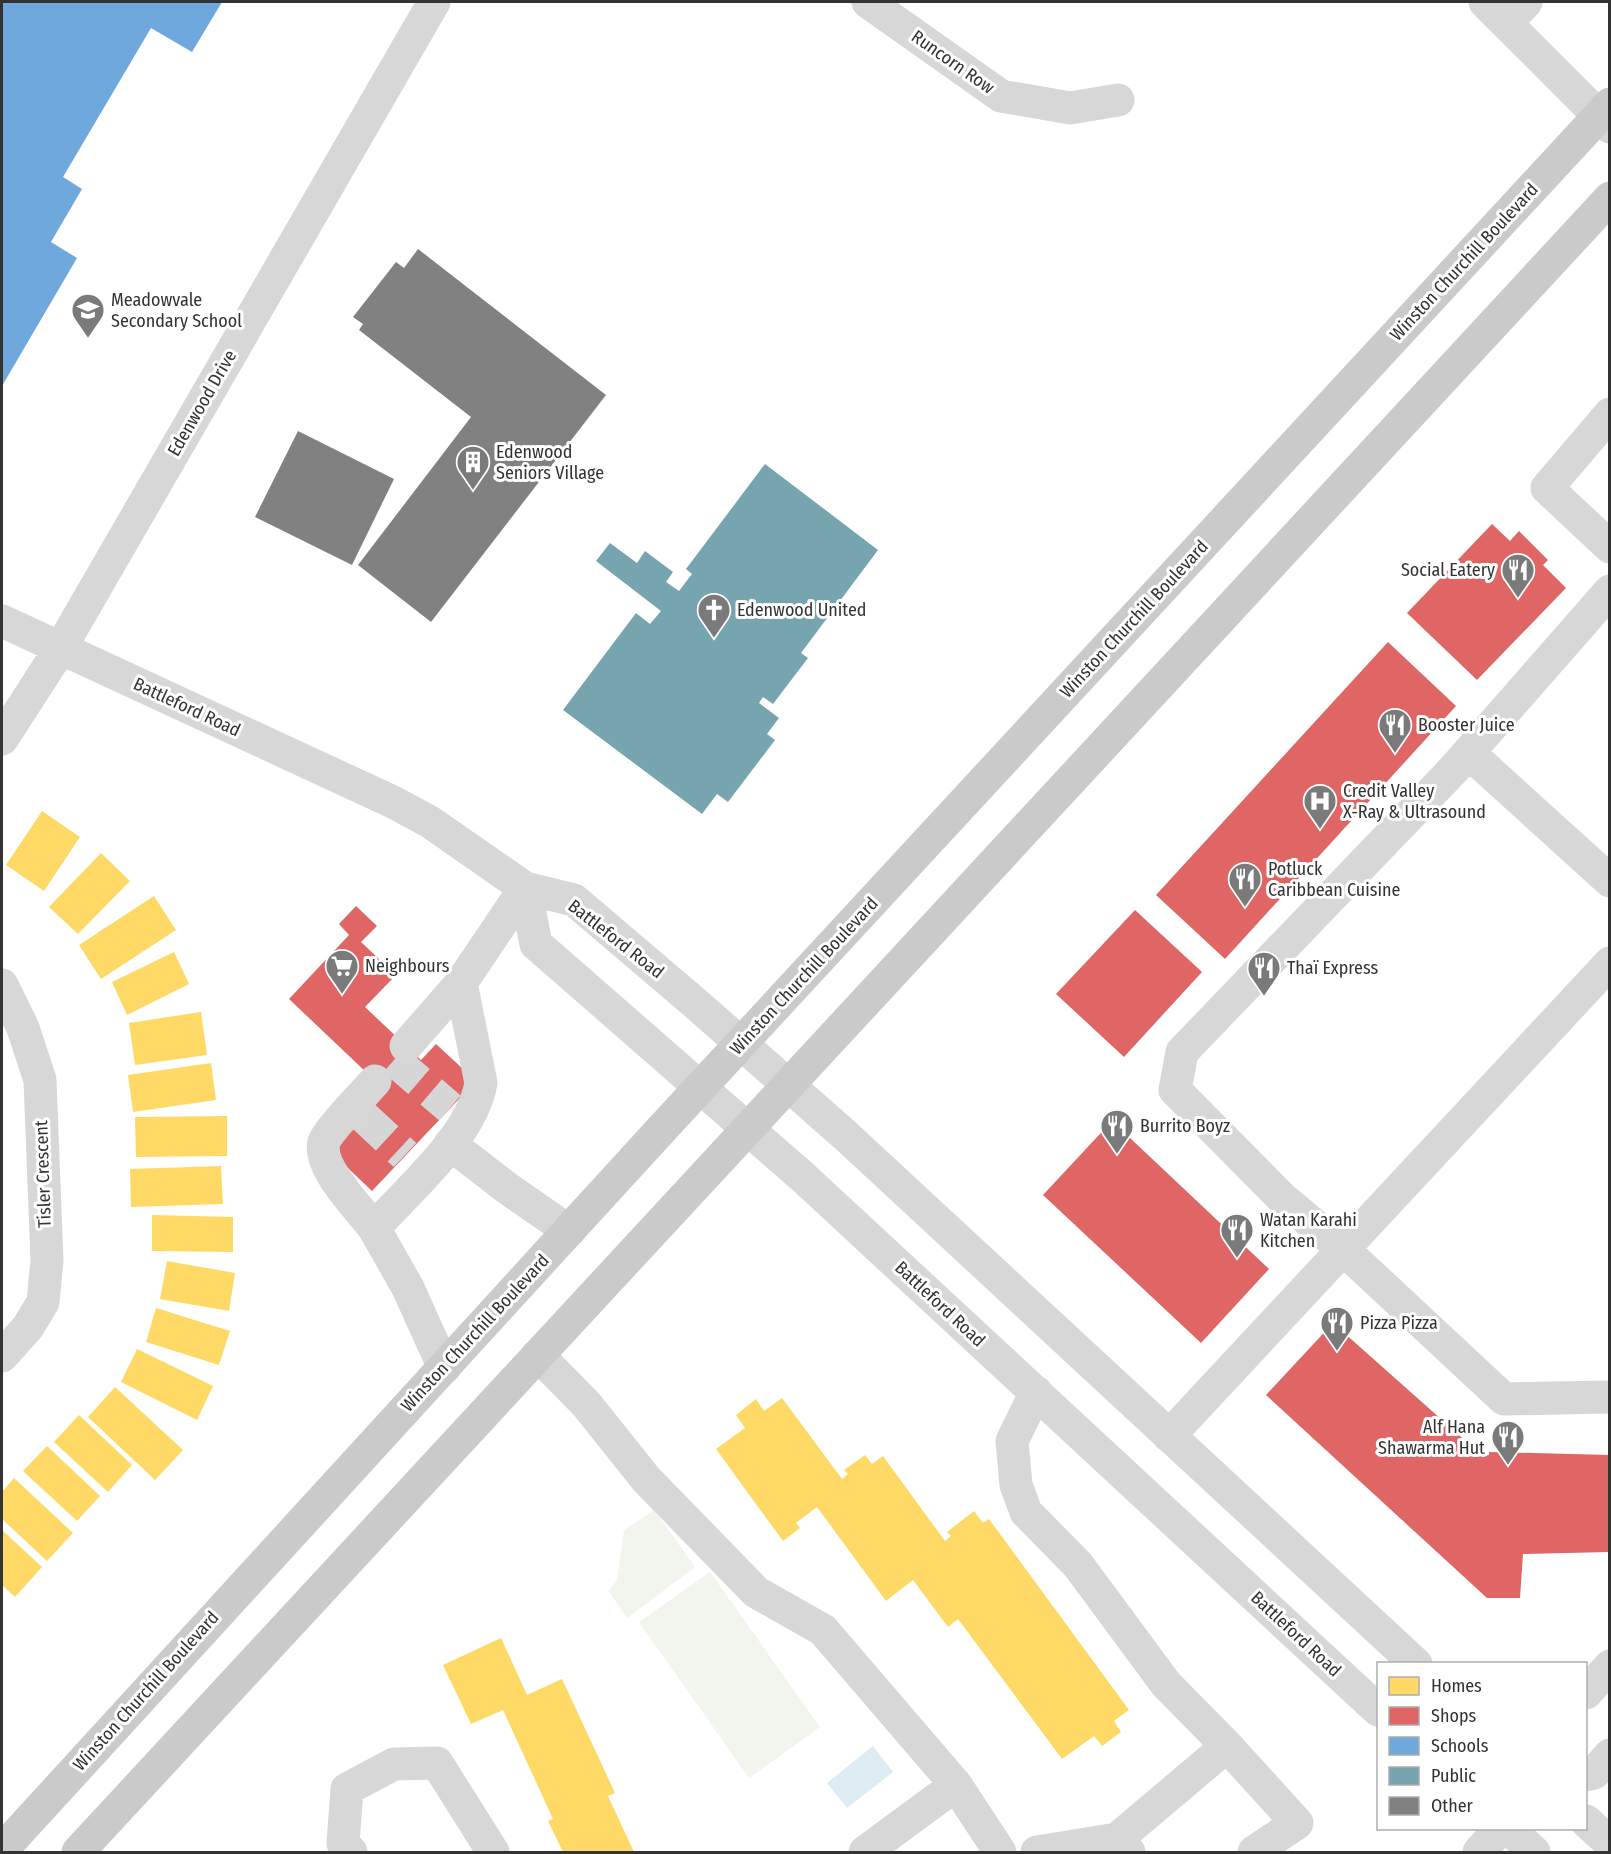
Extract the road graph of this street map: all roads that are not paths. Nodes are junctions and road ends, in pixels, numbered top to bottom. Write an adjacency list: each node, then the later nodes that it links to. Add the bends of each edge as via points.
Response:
1 (434, 2): 11 (street, Edenwood Drive)
2 (868, 2): 4 (street, Runcorn Row, via 1001,96 1070,108)
3 (1506, 9): 5 (street)
4 (1118, 100)
5 (1606, 116): 19 (main road, Winston Churchill Boulevard)
6 (1610, 198): 22 (main road)
7 (1606, 419): 8 (street, via 1546,488)
8 (1610, 547)
9 (1610, 591): 13 (street)
10 (2, 621): 11 (street, Battleford Road)
11 (60, 649): 12 (street, Edenwood Drive); 15 (street, Battleford Road, via 393,802 430,822)
12 (2, 739)
13 (1469, 753): 14 (street); 28 (street, via 1182,1052 1175,1090 1283,1199)
14 (1610, 881)
15 (525, 888): 17 (street); 19 (street, Battleford Road, via 574,900); 23 (street, Battleford Road, via 536,944)
16 (1610, 963): 28 (street)
17 (461, 983): 20 (street); 24 (street, via 481,1083 478,1100)
18 (2, 985): 30 (street, Tisler Crescent, via 23,1028 40,1080 47,1261 43,1302 28,1327)
19 (742, 1044): 22 (street, Battleford Road); 23 (main road, Winston Churchill Boulevard)
20 (406, 1046)
21 (375, 1081): 26 (street, via 358,1111 325,1140 323,1154 328,1169)
22 (789, 1085): 25 (main road); 34 (street, Battleford Road)
23 (701, 1088): 25 (street, Battleford Road); 27 (main road, Winston Churchill Boulevard)
24 (455, 1124): 26 (street, via 414,1164); 27 (street, via 507,1188)
25 (748, 1129): 29 (main road); 32 (street, Battleford Road)
26 (374, 1228): 31 (street, via 408,1288)
27 (569, 1231): 31 (main road, Winston Churchill Boulevard)
28 (1343, 1249): 33 (street, via 1504,1399); 34 (street)
29 (538, 1355): 42 (street, via 587,1405 646,1479 756,1592 824,1630); 49 (main road)
30 (2, 1356)
31 (444, 1368): 48 (main road, Winston Churchill Boulevard)
32 (1036, 1392): 38 (street, Battleford Road); 39 (street, via 1012,1441 1016,1485 1026,1512 1078,1565 1166,1684)
33 (1610, 1397)
34 (1169, 1436): 35 (street, Battleford Road)
35 (1414, 1662)
36 (1610, 1666): 37 (street)
37 (1587, 1692)
38 (1377, 1709)
39 (1227, 1746): 47 (street); 55 (street, via 1297,1823)
40 (1610, 1755): 41 (street, via 1594,1773)
41 (1587, 1775)
42 (956, 1785): 52 (street); 53 (street)
43 (1587, 1822): 46 (street)
44 (1499, 1830): 56 (street)
45 (1510, 1830): 57 (street)
46 (1610, 1843)
47 (1123, 1846): 54 (street)
48 (2, 1850)
49 (78, 1852)
50 (351, 1852): 51 (street, via 343,1843 347,1789 394,1764 437,1763)
51 (493, 1852)
52 (865, 1852)
53 (1000, 1852)
54 (1037, 1852)
55 (1254, 1852)
56 (1479, 1852)
57 (1534, 1852)

